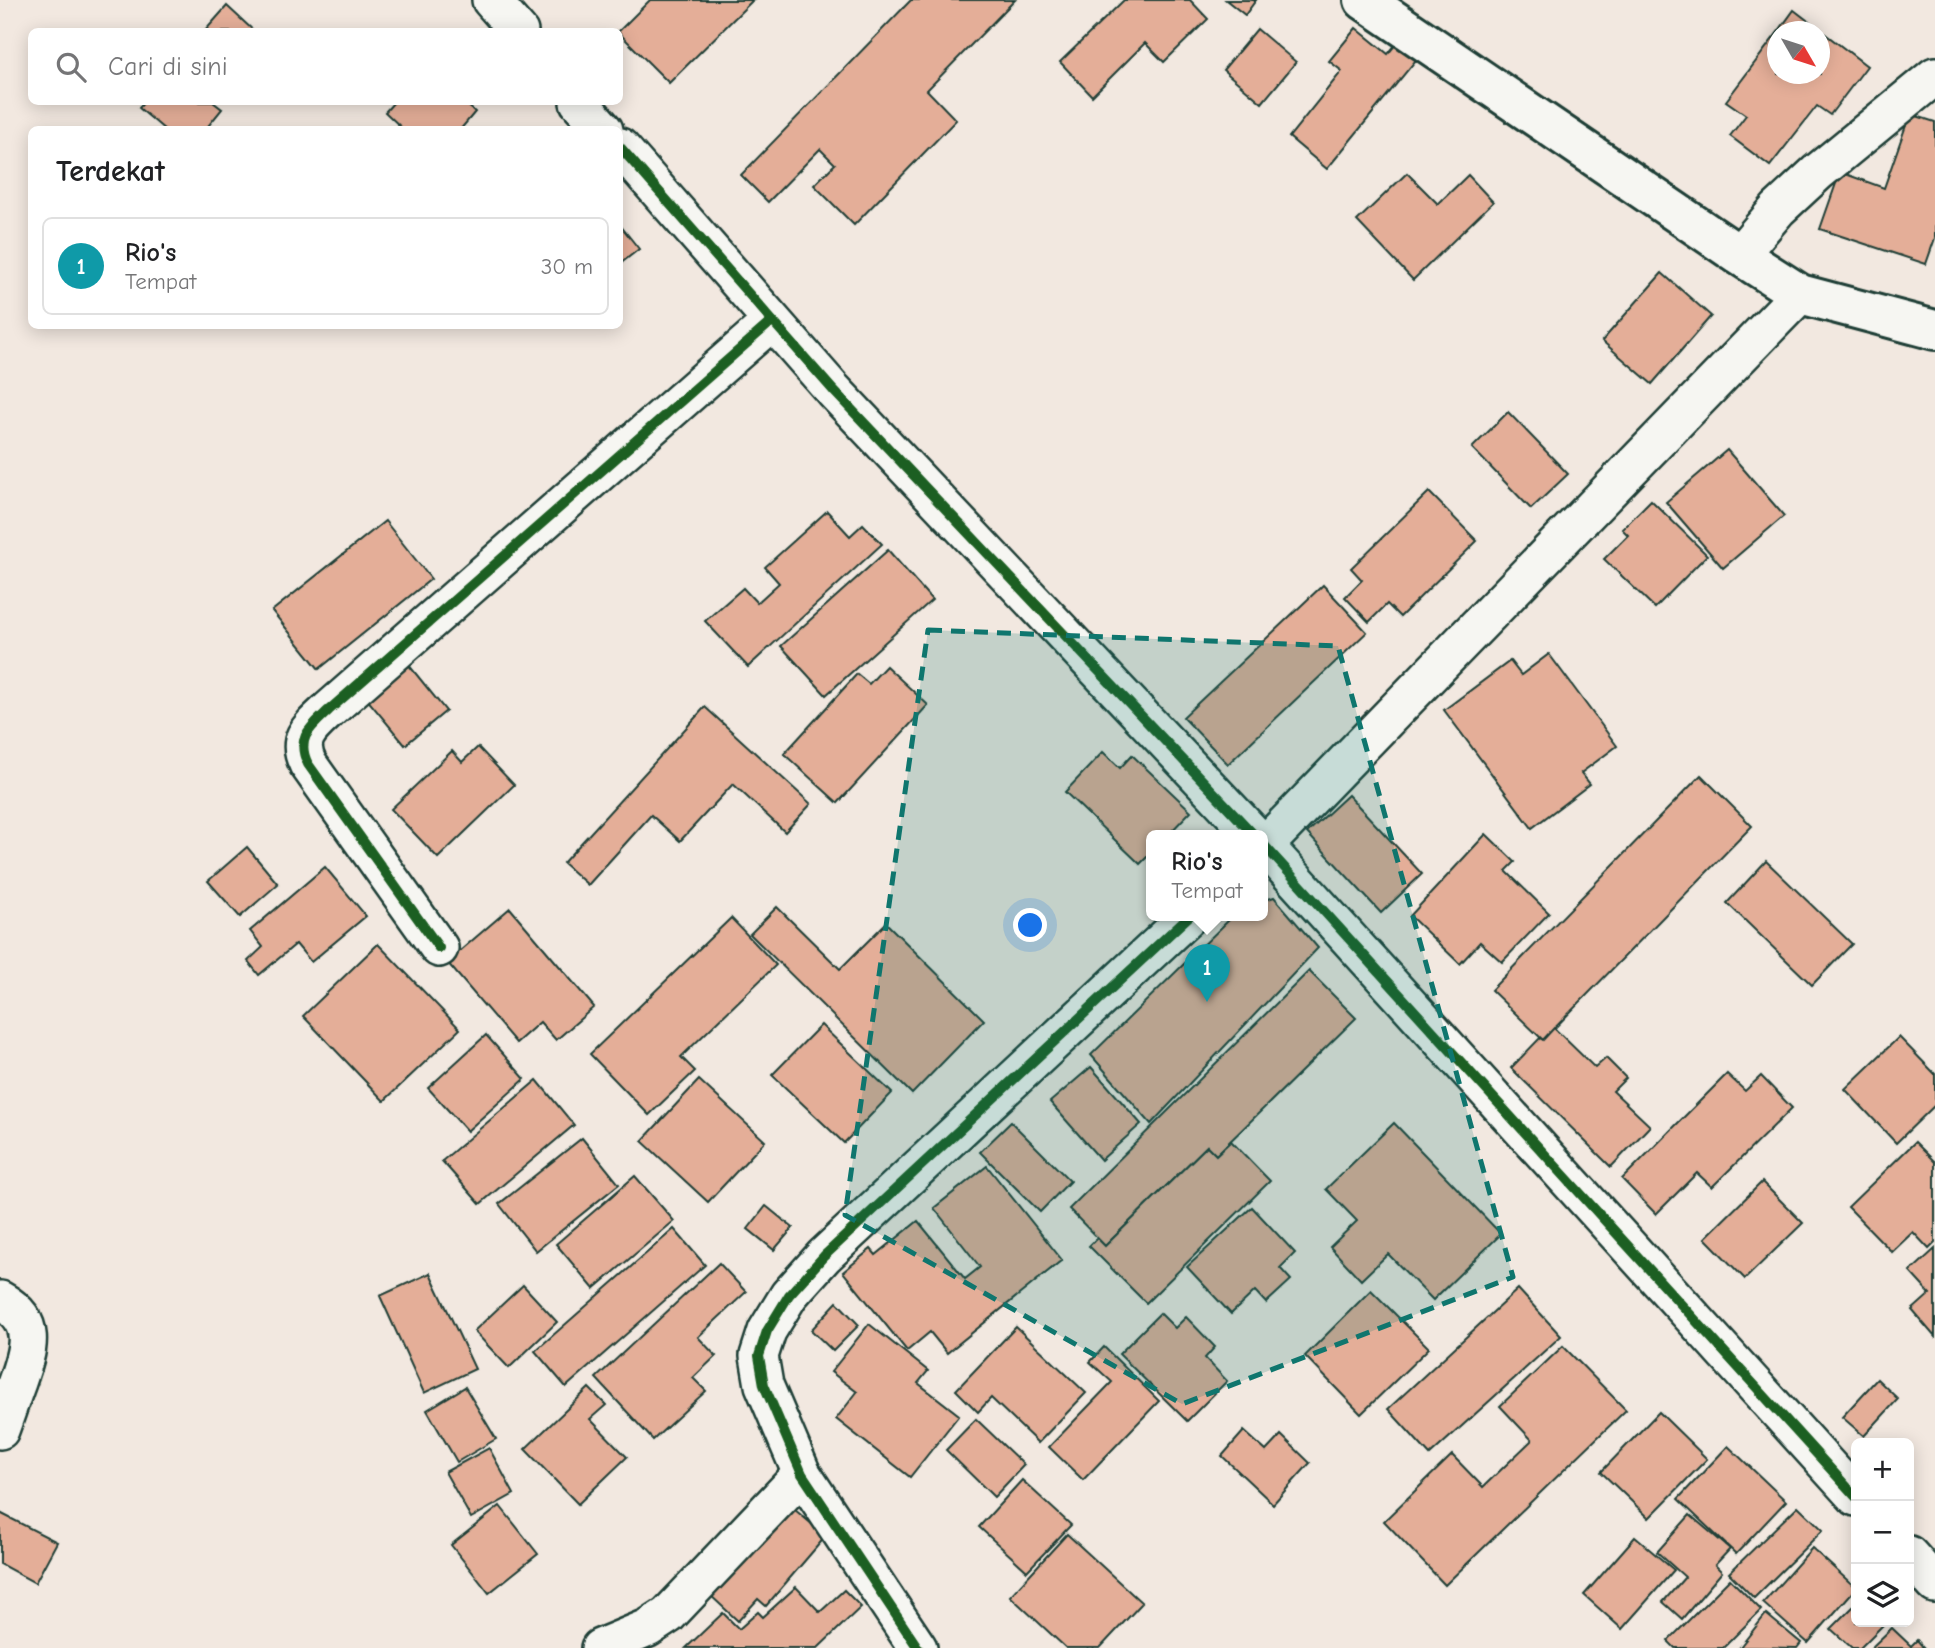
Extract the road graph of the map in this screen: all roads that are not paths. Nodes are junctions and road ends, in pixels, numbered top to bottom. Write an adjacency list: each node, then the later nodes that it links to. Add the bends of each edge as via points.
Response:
1 (491, 0): 3 (street)
2 (1364, 0): 8 (street)
3 (516, 28)
4 (1935, 76): 8 (street, via 1818,172)
5 (582, 105): 6 (street)
6 (600, 126)
7 (623, 151): 10 (street)
8 (1739, 255): 9 (street)
9 (1800, 293): 11 (street); 13 (street)
10 (771, 322): 12 (street); 16 (street, via 305,736 302,751 308,764)
11 (1935, 330)
12 (1249, 830)
13 (1268, 836)
14 (1268, 851): 20 (street)
15 (1184, 921): 19 (street, via 824,1256 789,1295 767,1331 759,1356 764,1385)
16 (439, 948)
17 (0, 1300): 18 (street, via 20,1316 28,1350)
18 (0, 1430)
19 (802, 1474): 23 (street, via 668,1615); 24 (street)
20 (1851, 1492)
21 (1914, 1561): 22 (street)
22 (1935, 1584)
23 (600, 1648)
24 (918, 1648)

